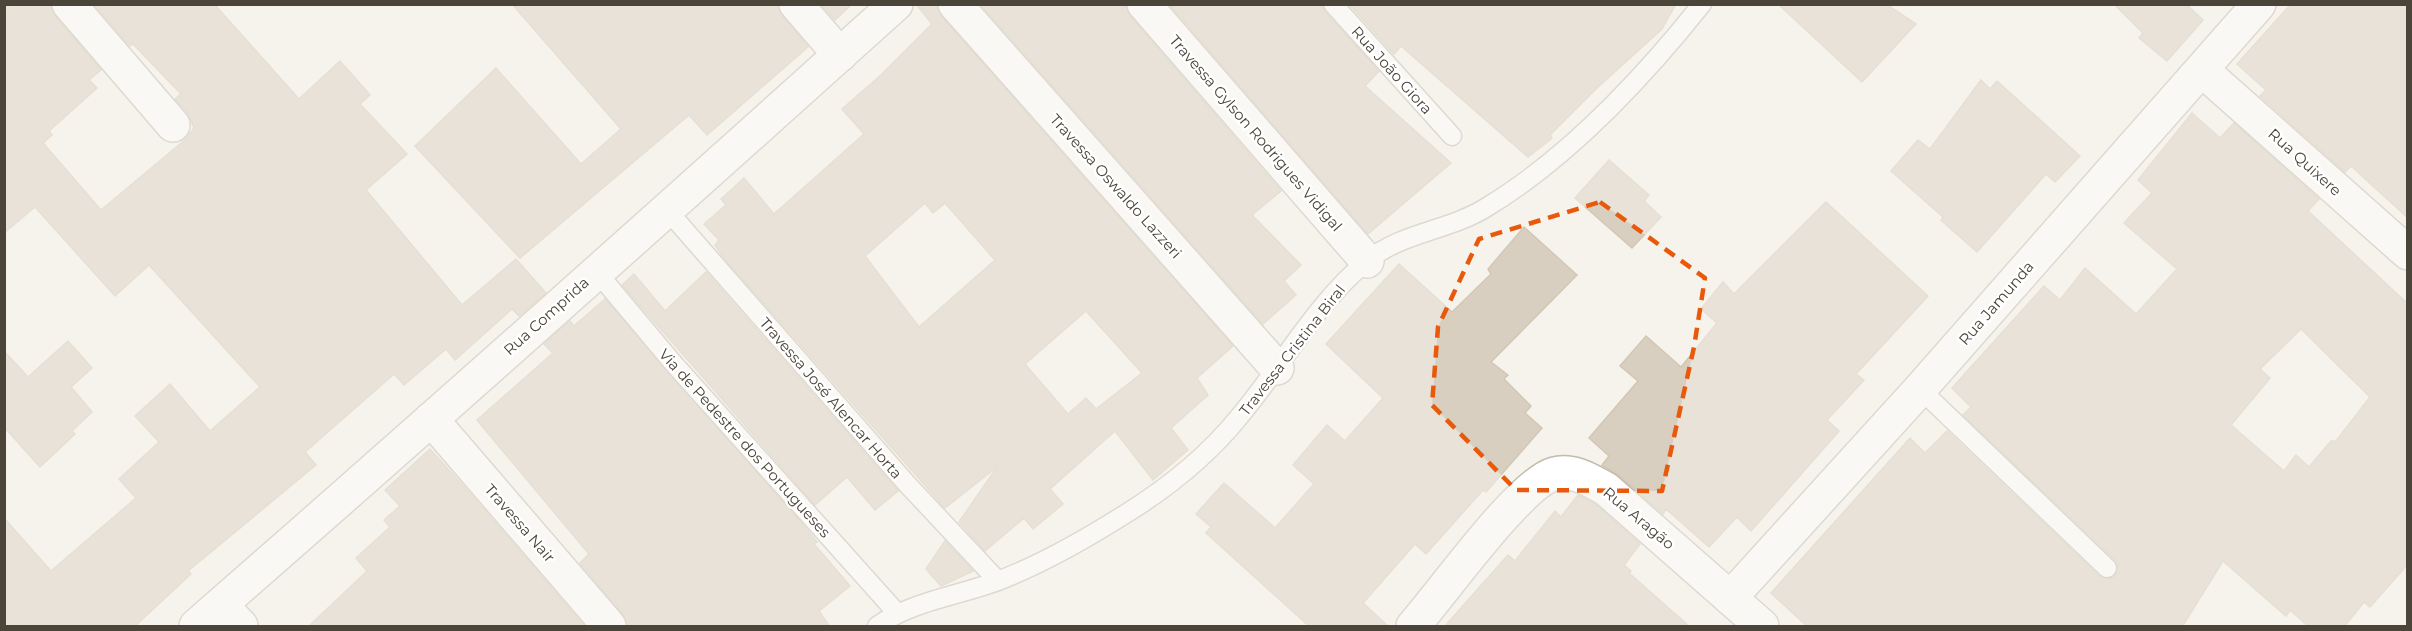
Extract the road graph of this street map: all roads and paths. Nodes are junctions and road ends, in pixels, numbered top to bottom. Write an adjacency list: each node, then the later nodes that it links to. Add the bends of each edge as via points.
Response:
1 (69, 4): 11 (street)
2 (796, 4): 9 (street)
3 (896, 4): 9 (street, Rua Comprida)
4 (954, 4): 17 (street, Travessa Oswaldo Lazzeri)
5 (1144, 4): 15 (street, Travessa Gylson Rodrigues Vidigal)
6 (1333, 4): 12 (lane, Rua João Giora)
7 (1702, 4): 15 (lane, Travessa Cristina Biral, via 1631,86 1572,142 1514,188 1485,209 1398,241)
8 (2259, 4): 10 (street, Rua Jamunda)
9 (840, 54): 13 (street, Rua Comprida)
10 (2202, 70): 14 (street, Rua Quixere); 18 (street, Rua Jamunda)
11 (173, 125)
12 (1452, 136)
13 (668, 211): 16 (street, Rua Comprida); 21 (lane, Travessa José Alencar Horta, via 899,475)
14 (2408, 253)
15 (1367, 261): 17 (lane, Travessa Cristina Biral, via 1314,319)
16 (596, 271): 19 (street, Rua Comprida); 23 (lane, Via de Pedestre dos Portugueses, via 674,364)
17 (1277, 368): 21 (lane, Travessa Cristina Biral, via 1238,418 1170,481 1127,513)
18 (1920, 389): 20 (lane); 22 (street, Rua Jamunda)
19 (431, 419): 24 (street, Rua Comprida); 26 (street, Travessa Nair)
20 (2107, 568)
21 (998, 581): 23 (lane, Travessa Cristina Biral)
22 (1730, 598): 28 (street, Rua Aragão, via 1606,489 1579,474 1554,474 1506,514); 29 (street, Rua Aragão)
23 (897, 612): 27 (lane, Travessa Cristina Biral)
24 (231, 616): 25 (street, Rua Comprida)
25 (196, 627)
26 (609, 627)
27 (877, 627)
28 (1413, 627)
29 (1762, 627)

